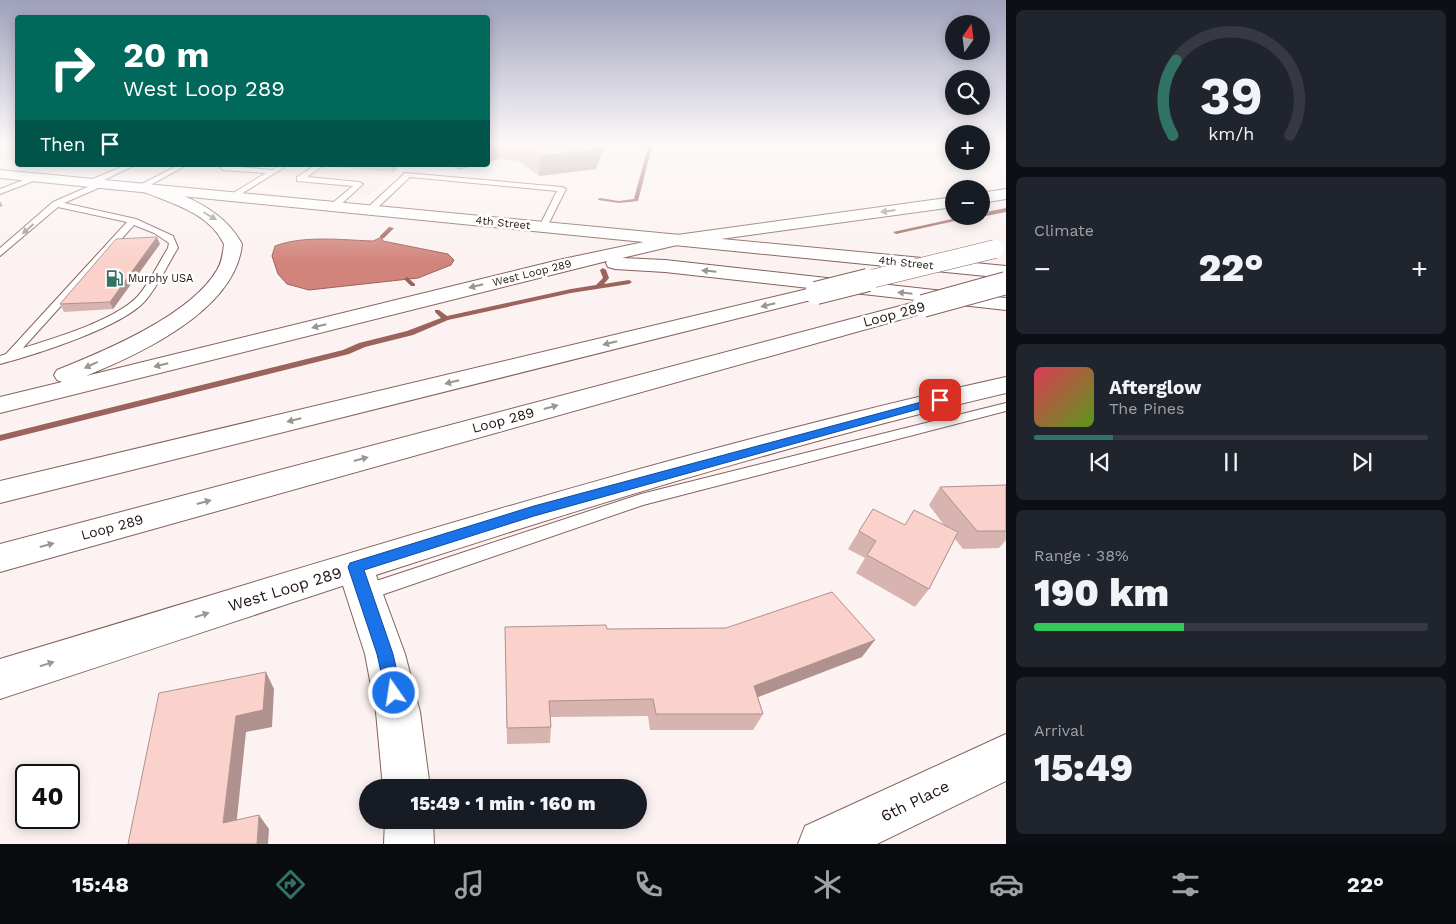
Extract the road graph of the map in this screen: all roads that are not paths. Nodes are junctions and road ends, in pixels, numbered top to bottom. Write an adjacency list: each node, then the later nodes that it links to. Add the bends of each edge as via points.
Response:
1 (25, 182): 11 (lane)
2 (80, 182): 9 (main road, 4th Street)
3 (99, 182): 9 (lane)
4 (154, 182): 10 (lane)
5 (257, 182): 13 (lane)
6 (340, 182): 17 (lane, via 359,184)
7 (401, 182): 18 (lane)
8 (484, 182): 20 (lane, via 562,189)
9 (96, 184): 10 (main road, 4th Street); 16 (lane)
10 (143, 189): 13 (main road, 4th Street); 31 (main road, one-way to 31, via 198,210 225,227 233,244 225,272 198,302 138,342)
11 (0, 192)
12 (1006, 194): 14 (main road)
13 (233, 197): 17 (main road, 4th Street)
14 (990, 197)
15 (945, 203): 21 (main road, West Loop 289, one-way to 21)
16 (56, 204): 19 (lane); 23 (lane, one-way to 23)
17 (332, 207): 18 (main road, 4th Street)
18 (370, 210): 20 (main road, 4th Street)
19 (133, 220): 28 (lane); 28 (lane, via 163,234 173,243 140,299 102,323)
20 (543, 227): 21 (main road, 4th Street)
21 (677, 240): 24 (main road, West Loop 289); 25 (main road, 4th Street)
22 (1000, 248): 35 (main road, one-way to 35, bridge)
23 (0, 253)
24 (563, 265): 27 (main road, one-way to 24, via 665,266 619,263); 33 (main road, West Loop 289, one-way to 33)
25 (1006, 272)
26 (1006, 283): 36 (main road, Loop 289, one-way to 26, bridge)
27 (1006, 304)
28 (5, 358)
29 (1006, 374): 32 (main road)
30 (1006, 385): 32 (main road, West Loop 289)
31 (0, 400)
32 (940, 400): 37 (main road, West Loop 289, via 543,509)
33 (0, 405)
34 (1006, 407): 37 (lane, via 641,500)
35 (0, 492)
36 (0, 558)
37 (360, 580): 38 (main road, West Loop 289, one-way to 37); 40 (main road, via 392,683)
38 (0, 678)
39 (1006, 756): 43 (main road, 6th Place)
40 (406, 779)
41 (409, 829): 42 (main road)
42 (410, 844)
43 (823, 844)

